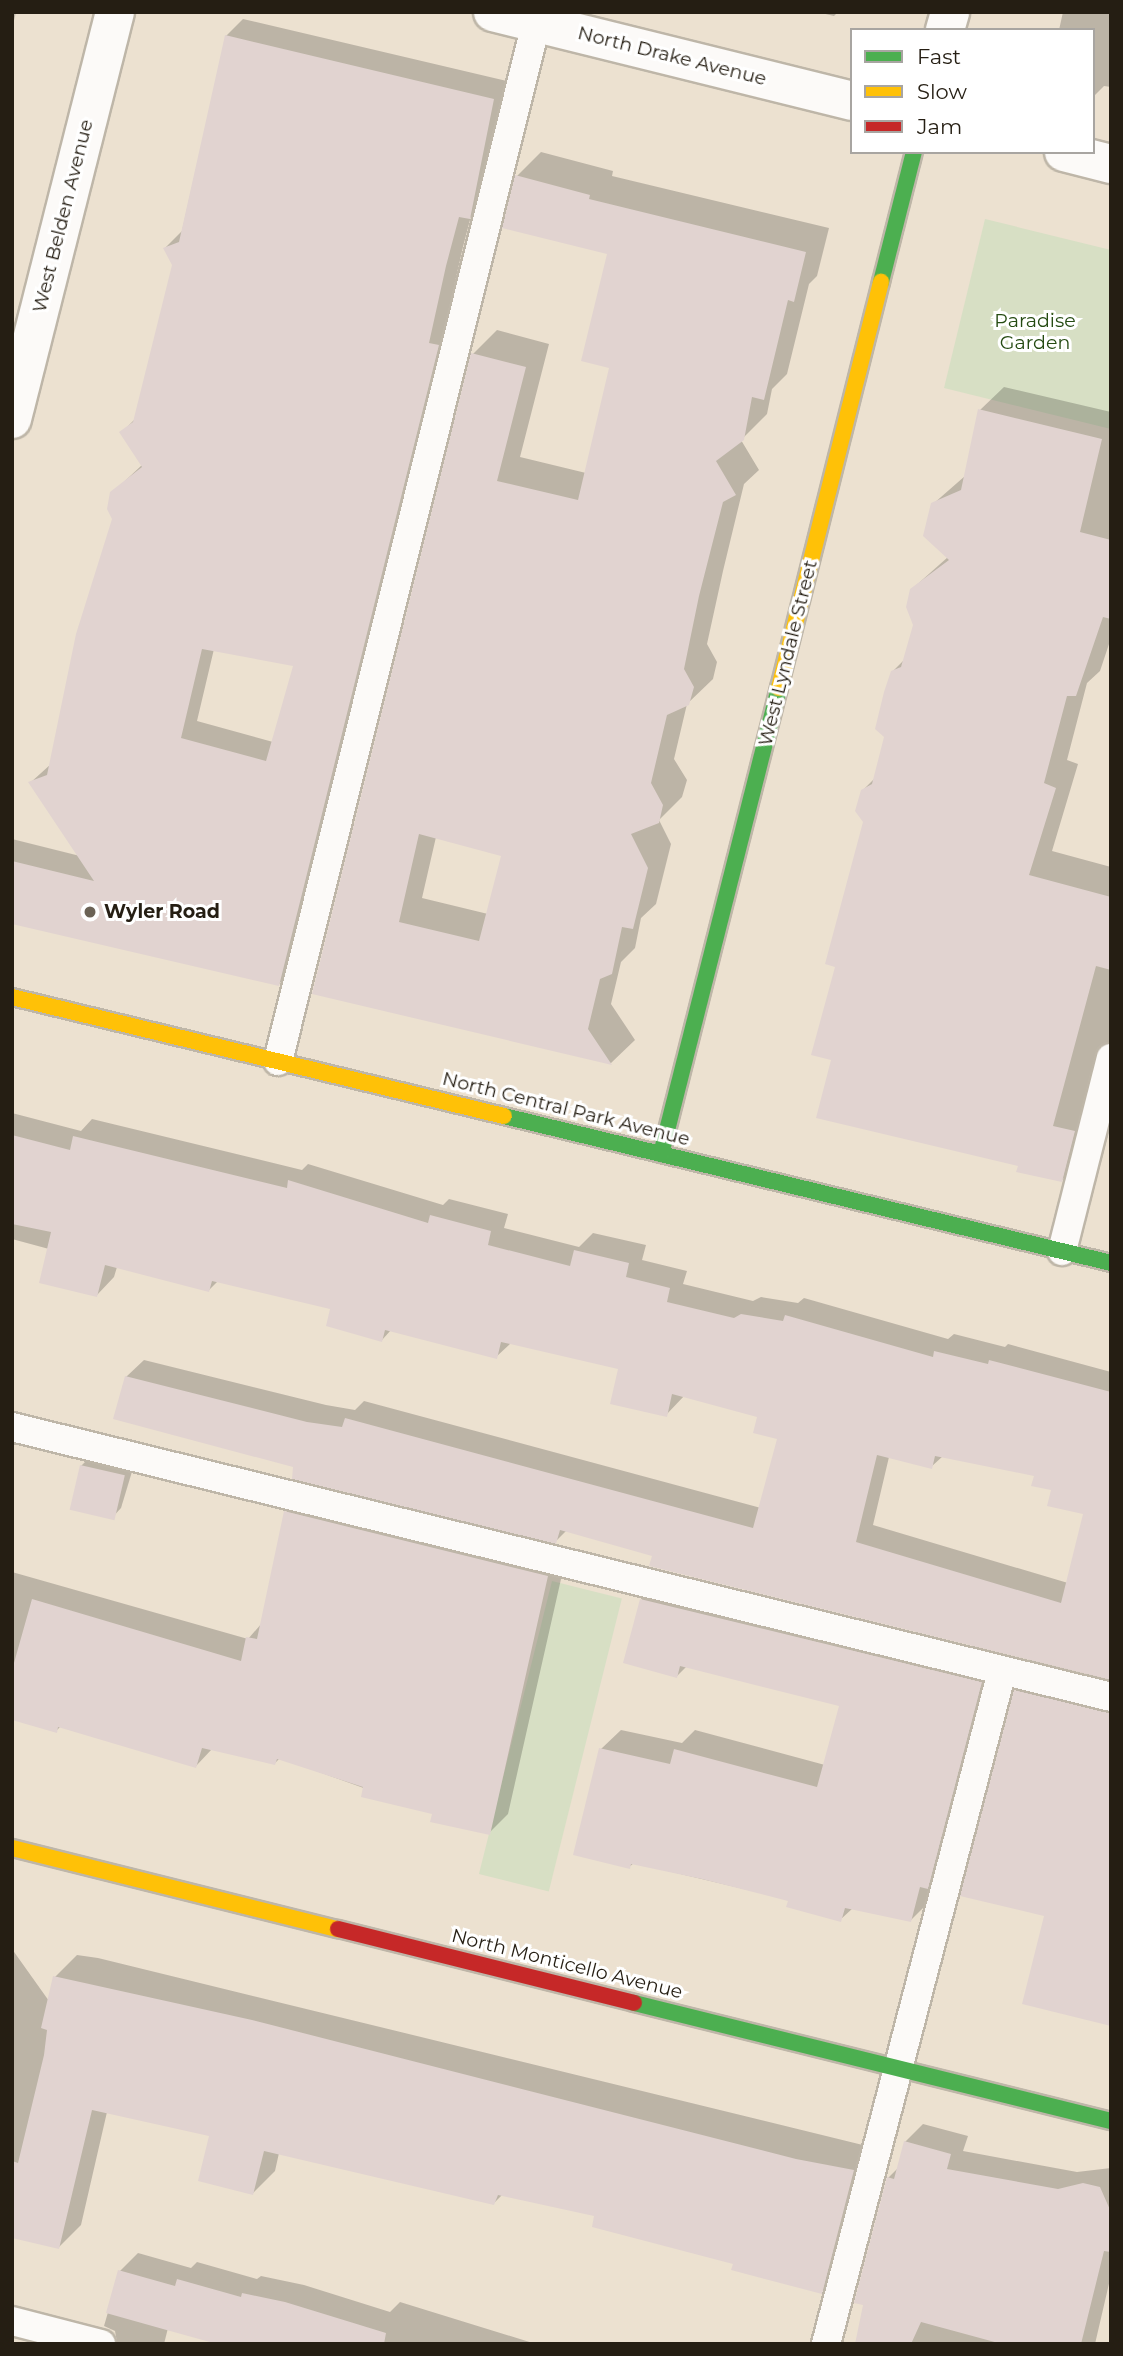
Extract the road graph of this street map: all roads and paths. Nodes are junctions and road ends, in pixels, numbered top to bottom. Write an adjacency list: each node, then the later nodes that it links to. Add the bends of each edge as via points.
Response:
1 (115, 12): 8 (street, West Belden Avenue)
2 (493, 12): 3 (street, North Drake Avenue)
3 (537, 18): 4 (street, North Drake Avenue); 11 (lane)
4 (850, 99)
5 (913, 154): 12 (street, West Lyndale Street)
6 (1072, 154): 7 (street)
7 (1111, 164)
8 (12, 419)
9 (12, 997): 11 (street, North Central Park Avenue)
10 (1111, 1058): 13 (lane)
11 (278, 1061): 12 (street, North Central Park Avenue)
12 (661, 1154): 13 (street, North Central Park Avenue)
13 (1062, 1251): 14 (street, North Central Park Avenue)
14 (1111, 1263)
15 (12, 1426): 16 (lane)
16 (1002, 1671): 17 (lane); 19 (lane)
17 (1111, 1697)
18 (12, 1848): 19 (street, North Monticello Avenue)
19 (896, 2067): 20 (street, North Monticello Avenue); 23 (lane)
20 (1111, 2120)
21 (12, 2321): 22 (lane)
22 (101, 2344)
23 (826, 2344)

